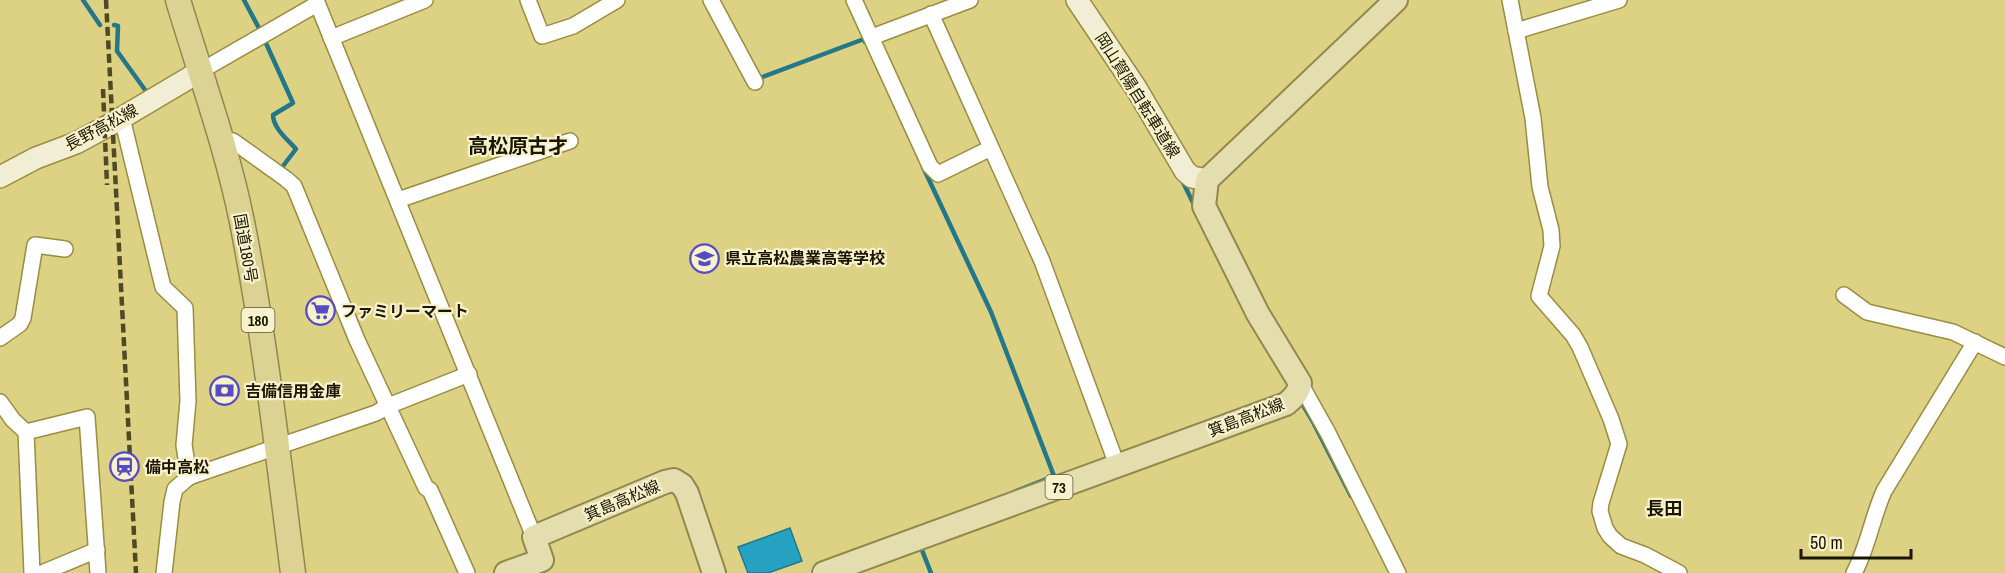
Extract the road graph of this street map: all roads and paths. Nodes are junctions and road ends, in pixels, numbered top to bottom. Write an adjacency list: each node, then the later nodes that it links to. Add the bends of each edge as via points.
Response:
1 (178, 0): 17 (highway, 国道180号 / 180)
2 (426, 0): 16 (street)
3 (528, 0): 4 (street, via 542,36 573,26)
4 (617, 0)
5 (711, 0): 18 (street)
6 (854, 0): 15 (street)
7 (970, 0): 13 (street)
8 (1077, 0): 24 (main road, 岡山賀陽自転車道線, via 1185,171)
9 (1396, 0): 24 (main road)
10 (1510, 0): 14 (street)
11 (1619, 0): 14 (street)
12 (316, 2): 16 (street); 17 (street)
13 (931, 14): 15 (street); 22 (street)
14 (1516, 31): 52 (street, via 1533,118 1540,187 1551,230 1552,246 1539,296 1580,347 1619,444 1601,503 1602,520 1621,546)
15 (872, 37): 22 (street, via 930,166 938,174)
16 (331, 38): 25 (street)
17 (200, 72): 19 (main road, 長野高松線); 20 (highway, 国道180号 / 180)
18 (754, 80)
19 (122, 118): 23 (main road, 長野高松線); 38 (street, via 163,286 185,308 188,402 184,445)
20 (222, 140): 34 (street, via 233,141 294,186); 36 (highway, 国道180号 / 180, via 242,223)
21 (570, 141): 25 (street)
22 (991, 148): 37 (street, via 1042,261)
23 (0, 177)
24 (1207, 180): 32 (main road, 箕島高松線, via 1204,206)
25 (398, 200): 31 (street)
26 (65, 249): 28 (street, via 35,245 23,318)
27 (1844, 295): 29 (street, via 1867,312 1953,332)
28 (0, 338)
29 (1975, 342): 30 (street); 53 (street, via 1884,491)
30 (2005, 357)
31 (468, 374): 34 (street); 39 (street)
32 (1297, 391): 37 (main road, 箕島高松線 / 73, via 1286,404); 51 (street, via 1328,433)
33 (0, 402): 35 (street)
34 (388, 406): 36 (street); 47 (street)
35 (26, 432): 40 (street, via 87,417); 42 (street)
36 (277, 447): 38 (street); 46 (highway, 国道180号 / 180)
37 (1117, 465): 50 (main road, 箕島高松線 / 73)
38 (189, 477): 45 (street, via 175,489)
39 (534, 537): 41 (main road); 49 (main road, 箕島高松線, via 674,480 687,493)
40 (97, 550): 43 (street); 44 (street)
41 (545, 566): 48 (main road)
42 (32, 573)
43 (42, 573)
44 (98, 573)
45 (164, 573)
46 (293, 573)
47 (467, 573)
48 (506, 573)
49 (714, 573)
50 (824, 573)
51 (1398, 573)
52 (1679, 573)
53 (1854, 573)

